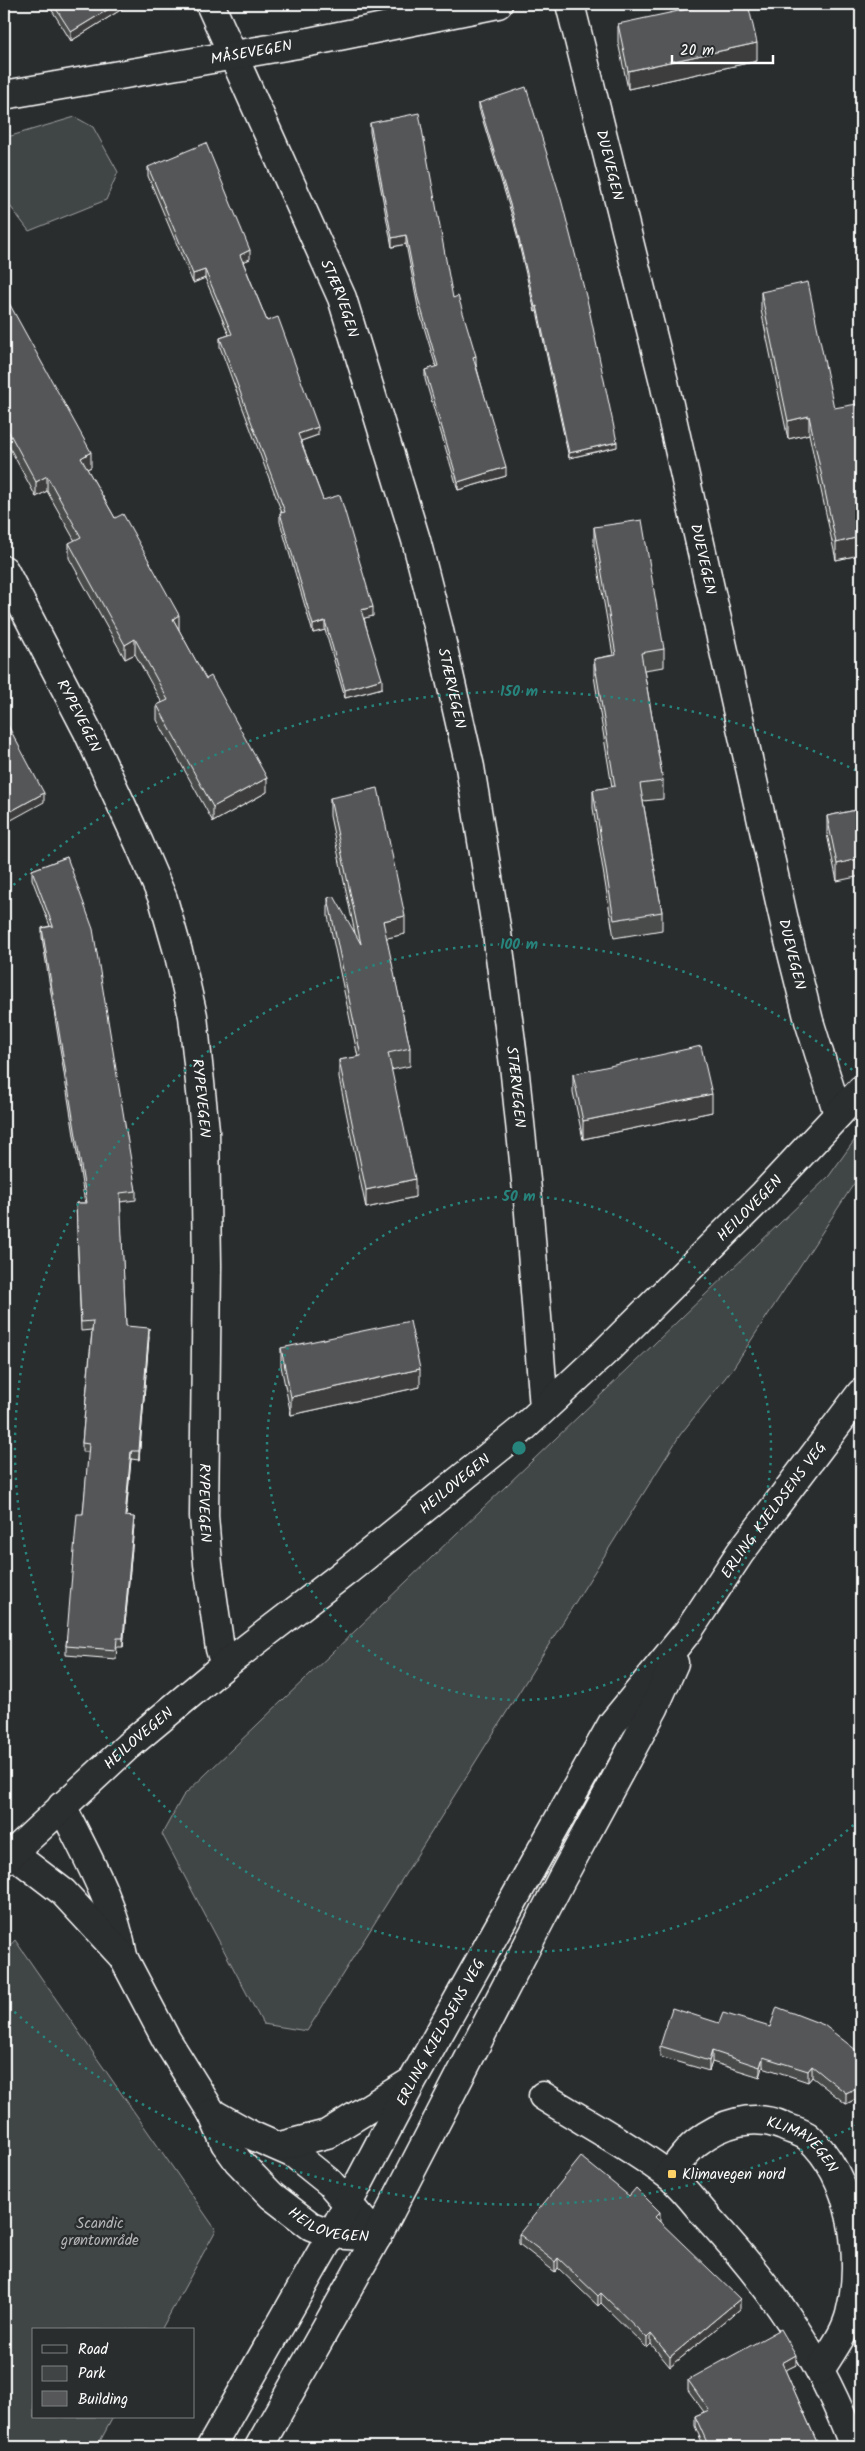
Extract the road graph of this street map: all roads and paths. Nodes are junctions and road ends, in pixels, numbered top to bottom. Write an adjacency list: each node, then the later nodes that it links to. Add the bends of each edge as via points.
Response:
1 (210, 4): 4 (main road, STÆRVEGEN)
2 (498, 4): 4 (main road, MÅSEVEGEN)
3 (570, 4): 8 (main road, DUEVEGEN, via 664,382 786,930 809,1021)
4 (234, 55): 5 (main road, MÅSEVEGEN); 10 (main road, STÆRVEGEN, via 342,298 416,540 438,626 470,767 497,933 528,1200)
5 (4, 94)
6 (4, 570): 12 (main road, RYPEVEGEN, via 87,730 140,843 163,899 193,1016 206,1130 204,1516 218,1640)
7 (861, 1090): 8 (main road, HEILOVEGEN)
8 (838, 1114): 10 (main road, HEILOVEGEN, via 762,1196)
9 (861, 1393): 11 (main road, ERLING KJELDSENS VEG, via 740,1553)
10 (544, 1408): 12 (main road, HEILOVEGEN, via 453,1486)
11 (689, 1630): 16 (main road, ERLING KJELDSENS VEG, via 612,1724); 23 (main road, ERLING KJELDSENS VEG, via 654,1708 561,1880)
12 (226, 1665): 13 (main road, HEILOVEGEN)
13 (62, 1806): 14 (main road, HEILOVEGEN); 15 (main road, HEILOVEGEN, via 103,1891 119,1931)
14 (8, 1857): 15 (main road, HEILOVEGEN, via 63,1892)
15 (123, 1957): 18 (main road, HEILOVEGEN, via 166,2039)
16 (412, 2082): 19 (main road, via 327,2134); 21 (main road, ERLING KJELDSENS VEG)
17 (543, 2096): 20 (main road)
18 (212, 2113): 19 (main road, HEILOVEGEN, via 253,2136); 22 (main road, HEILOVEGEN, via 225,2143 238,2162 263,2187 312,2226)
19 (280, 2146): 21 (main road, HEILOVEGEN, via 330,2183)
20 (669, 2175): 24 (main road, via 741,2254 777,2300); 24 (main road, KLIMAVEGEN, via 695,2144 727,2124 750,2120 771,2121 807,2136 835,2170 851,2219 856,2266 851,2313 844,2332)
21 (348, 2203): 22 (main road, ERLING KJELDSENS VEG); 23 (main road, HEILOVEGEN)
22 (332, 2234): 23 (main road, HEILOVEGEN); 25 (main road, ERLING KJELDSENS VEG)
23 (377, 2237): 26 (main road, ERLING KJELDSENS VEG)
24 (820, 2370): 27 (main road)
25 (211, 2447)
26 (258, 2447)
27 (854, 2447)

